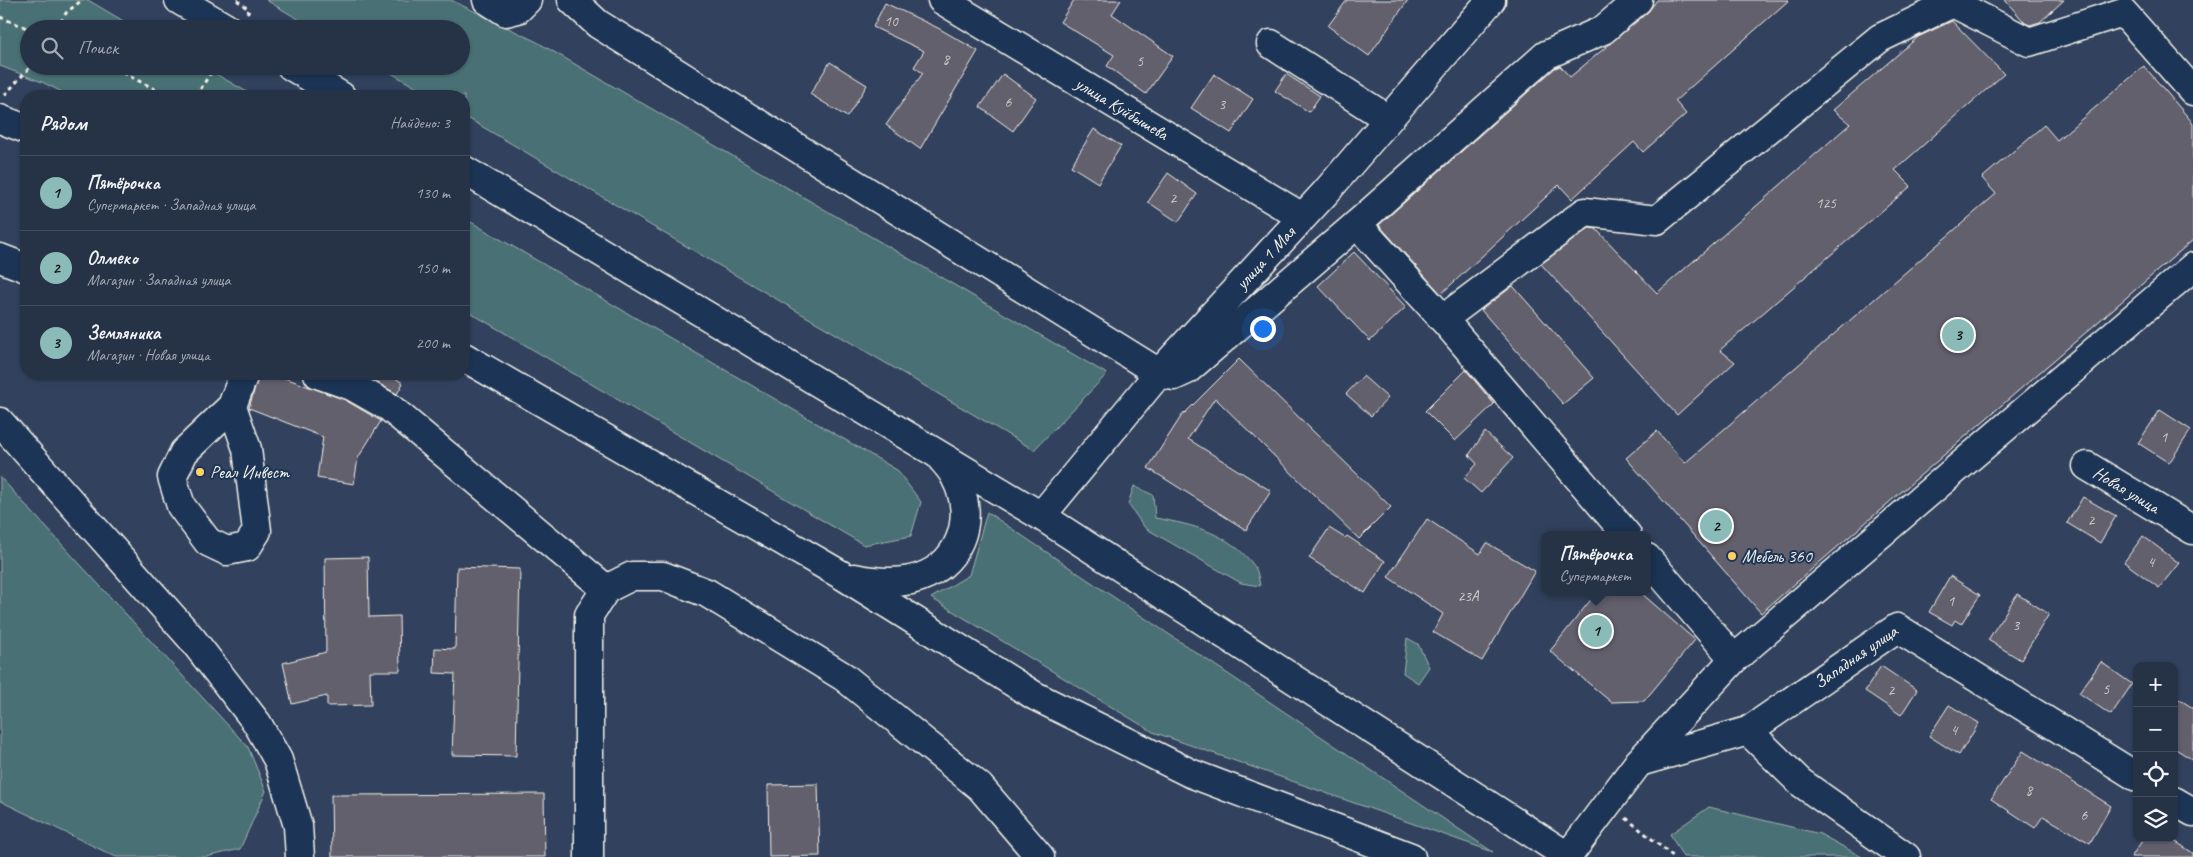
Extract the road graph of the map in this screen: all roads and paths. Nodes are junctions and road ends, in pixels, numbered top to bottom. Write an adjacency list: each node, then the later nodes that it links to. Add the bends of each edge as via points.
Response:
1 (82, 0): 10 (path)
2 (178, 0): 11 (main road)
3 (487, 0): 4 (main road, via 506,12 518,9)
4 (527, 0)
5 (572, 0): 34 (main road, via 598,24)
6 (942, 0): 27 (main road, улица Куйбышева)
7 (1491, 0): 24 (main road, улица 1 Мая)
8 (1638, 0): 28 (main road, via 1603,30 1546,55)
9 (0, 17): 12 (path)
10 (62, 20)
11 (212, 20)
12 (20, 25)
13 (1271, 44): 24 (main road)
14 (24, 75): 22 (path)
15 (127, 75): 18 (path)
16 (209, 75): 19 (path)
17 (306, 75): 20 (main road)
18 (157, 90)
19 (200, 90)
20 (331, 90)
21 (2193, 91): 32 (main road, via 2123,12 2029,42 1953,3 1880,38 1656,220 1585,212)
22 (0, 102)
23 (0, 119): 25 (main road)
24 (1388, 119): 27 (main road, улица 1 Мая)
25 (20, 127)
26 (470, 174): 39 (main road)
27 (1302, 217): 34 (main road, улица 1 Мая)
28 (1357, 224): 32 (main road); 34 (main road, via 1187,370 1174,376)
29 (0, 258): 30 (main road)
30 (20, 266)
31 (2193, 267): 47 (main road)
32 (1443, 319): 43 (main road)
33 (470, 360): 45 (main road)
34 (1159, 373): 41 (main road, улица 1 Мая)
35 (242, 380): 37 (main road)
36 (335, 380): 46 (main road, via 389,407)
37 (232, 406): 37 (main road, via 247,449 256,531 247,547 227,551 208,542 181,506 172,477 184,452)
38 (0, 422): 54 (main road, via 192,639 257,723 278,760 298,826)
39 (939, 455): 41 (main road); 45 (main road, via 955,477 963,498 965,523 957,549 940,568 912,580 881,583)
40 (2087, 466): 42 (main road, Новая улица)
41 (1041, 516): 58 (main road)
42 (2193, 530)
43 (1624, 531)
44 (1651, 563): 47 (main road)
45 (845, 577): 57 (main road, via 1035,696 1190,773)
46 (606, 589): 55 (main road, via 589,615); 56 (main road, via 632,576 663,576 707,593 828,667 980,787)
47 (1734, 659): 49 (main road)
48 (1748, 731): 49 (main road, Западная улица); 50 (main road, Западная улица, via 1897,628); 60 (main road, via 1800,782)
49 (1639, 762): 51 (main road)
50 (2133, 775)
51 (1608, 803): 58 (main road); 59 (path)
52 (2178, 803): 53 (main road)
53 (2193, 812)
54 (300, 857)
55 (589, 857)
56 (1040, 857)
57 (1411, 857)
58 (1569, 857)
59 (1674, 857)
60 (1906, 857)

